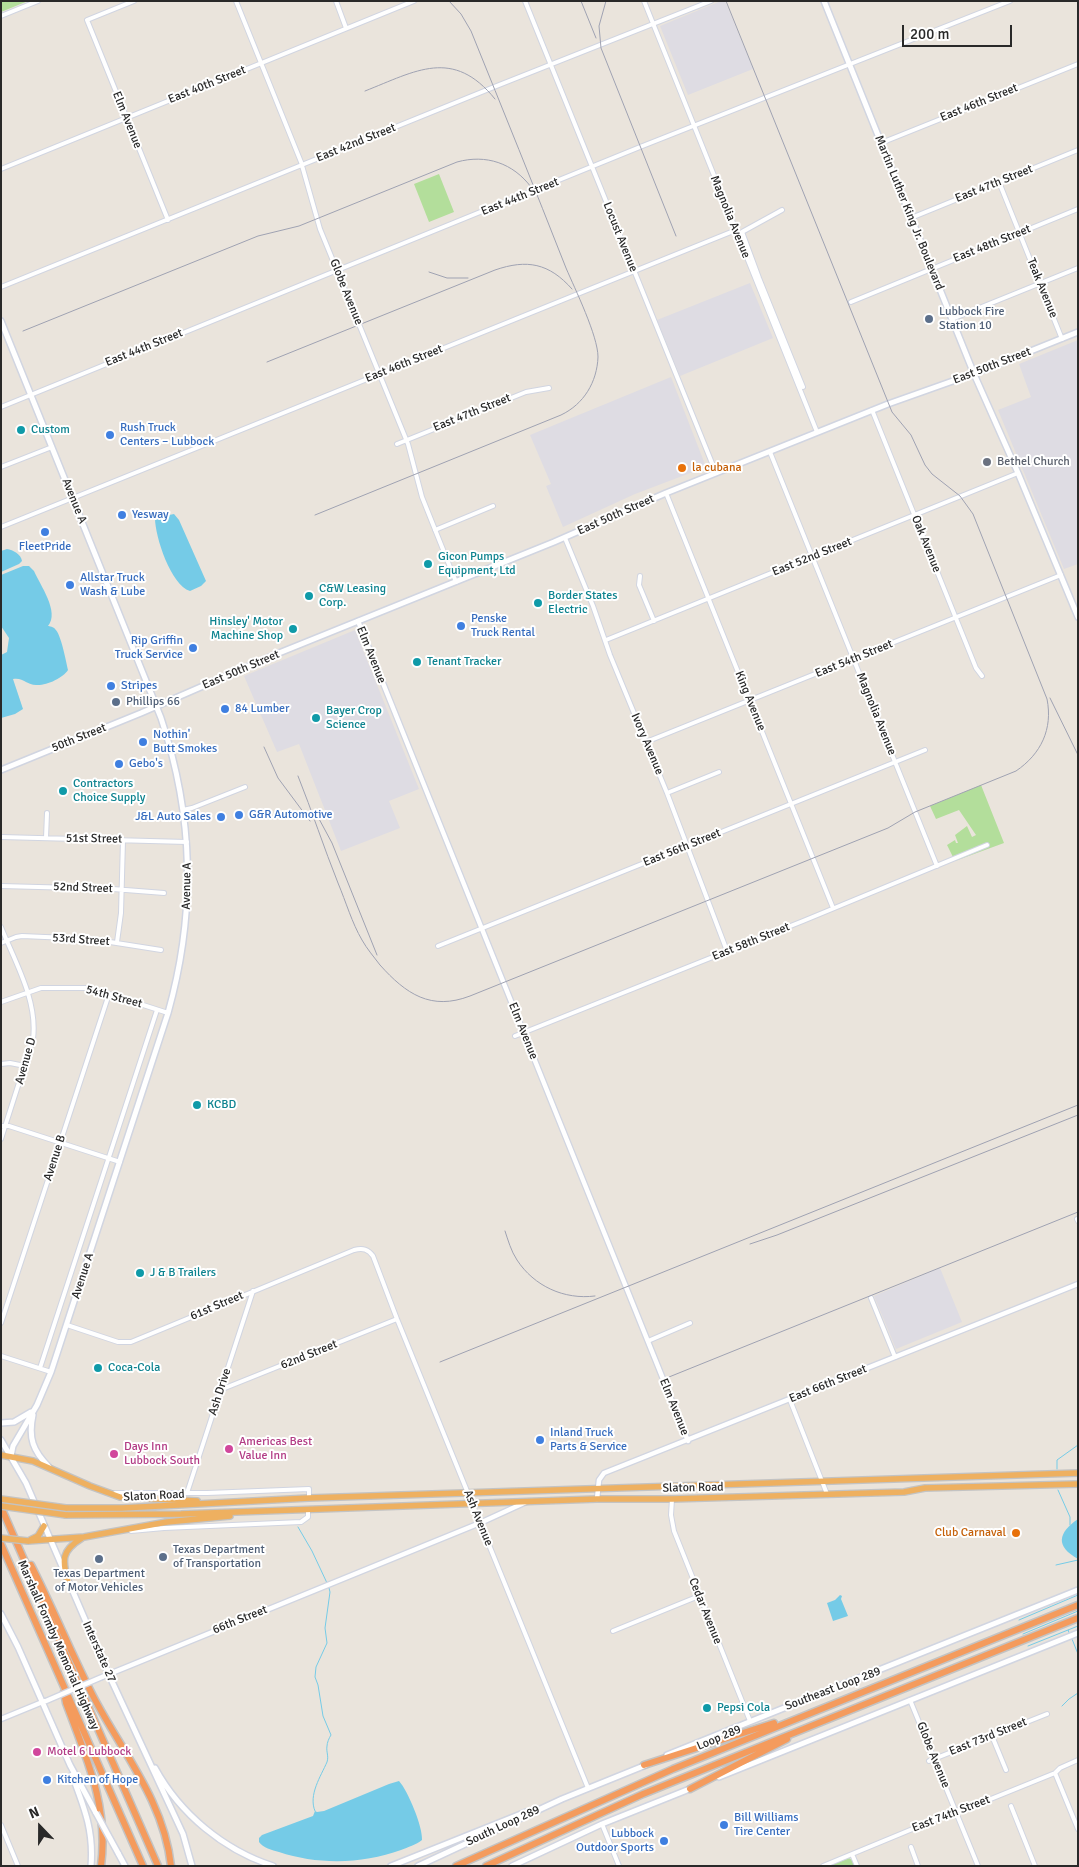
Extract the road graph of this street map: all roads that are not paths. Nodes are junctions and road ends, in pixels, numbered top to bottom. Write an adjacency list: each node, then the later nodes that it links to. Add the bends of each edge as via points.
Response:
1 (38, 1): 13 (street)
2 (134, 1): 12 (street)
3 (236, 1): 16 (street, Globe Avenue)
4 (336, 1): 15 (street)
5 (414, 1): 15 (street, East 40th Street)
6 (525, 1): 18 (street, Locust Avenue)
7 (644, 1): 14 (street, Magnolia Avenue)
8 (711, 1): 14 (street, East 42nd Street)
9 (824, 1): 19 (main road, Martin Luther King Jr. Boulevard)
10 (1010, 1): 19 (street, East 44th Street)
11 (116, 2): 12 (street)
12 (118, 8): 20 (street, Elm Avenue, via 87,20)
13 (1, 16)
14 (654, 24): 18 (street, East 42nd Street); 21 (street, Magnolia Avenue)
15 (346, 28): 16 (street, East 40th Street)
16 (260, 64): 20 (street, East 40th Street); 24 (street, Globe Avenue)
17 (1078, 64): 22 (street, East 46th Street)
18 (550, 65): 24 (street, East 42nd Street); 25 (street, Locust Avenue)
19 (849, 65): 21 (street, East 44th Street); 22 (main road, Martin Luther King Jr. Boulevard)
20 (126, 118): 26 (street, East 40th Street); 31 (street, Elm Avenue)
21 (695, 126): 25 (street, East 44th Street); 32 (street, Magnolia Avenue)
22 (881, 143): 30 (main road, Martin Luther King Jr. Boulevard)
23 (1078, 150): 27 (street, East 47th Street)
24 (302, 165): 31 (street, East 42nd Street); 36 (street, Globe Avenue, via 316,217)
25 (592, 167): 36 (street, East 44th Street); 37 (street, Locust Avenue)
26 (1, 169)
27 (999, 182): 30 (street, East 47th Street); 33 (street, Teak Avenue)
28 (1078, 209): 33 (street, East 48th Street)
29 (782, 210): 47 (street, via 742,232)
30 (911, 218): 34 (main road, Martin Luther King Jr. Boulevard)
31 (168, 220): 39 (street, East 42nd Street)
32 (736, 230): 37 (street, East 46th Street); 52 (street, Magnolia Avenue)
33 (1020, 233): 34 (street, East 48th Street); 38 (street, Teak Avenue)
34 (931, 268): 40 (street, East 48th Street); 41 (main road, Martin Luther King Jr. Boulevard)
35 (1078, 268): 38 (street)
36 (337, 270): 45 (street, Globe Avenue); 49 (street, East 44th Street)
37 (634, 270): 45 (street, East 46th Street); 58 (street, Locust Avenue)
38 (1039, 283): 41 (street); 44 (street, Teak Avenue)
39 (1, 287)
40 (851, 302)
41 (952, 319): 46 (main road, Martin Luther King Jr. Boulevard)
42 (1, 321): 49 (main road, Avenue A)
43 (1078, 332): 44 (main road, East 50th Street)
44 (1062, 339): 46 (main road, East 50th Street)
45 (379, 374): 53 (street, Globe Avenue); 61 (street, East 46th Street)
46 (974, 374): 51 (main road, East 50th Street); 59 (main road, Martin Luther King Jr. Boulevard)
47 (803, 387)
48 (549, 388): 53 (street, East 47th Street, via 526,392)
49 (31, 395): 50 (street, East 44th Street); 55 (main road, Avenue A)
50 (1, 407)
51 (872, 410): 52 (main road, East 50th Street); 63 (street, Oak Avenue)
52 (817, 432): 56 (main road, East 50th Street)
53 (406, 440): 54 (street, East 47th Street); 65 (street, Globe Avenue, via 418,486)
54 (397, 444)
55 (52, 447): 57 (street); 61 (main road, Avenue A)
56 (770, 452): 58 (main road, East 50th Street); 67 (street, Magnolia Avenue)
57 (1, 467)
58 (716, 473): 60 (main road, East 50th Street)
59 (1018, 473): 63 (street, East 52nd Street); 68 (main road, Martin Luther King Jr. Boulevard)
60 (666, 493): 66 (main road, East 50th Street); 71 (street, King Avenue)
61 (73, 498): 64 (street, East 46th Street); 80 (main road, Avenue A)
62 (493, 506): 65 (street)
63 (914, 514): 67 (street, East 52nd Street); 72 (street, Oak Avenue)
64 (1, 527)
65 (435, 530): 70 (street, Globe Avenue)
66 (565, 538): 70 (main road, East 50th Street); 76 (street, Ivory Avenue)
67 (812, 557): 71 (street, East 52nd Street); 77 (street, Magnolia Avenue)
68 (1061, 575): 72 (street, East 54th Street); 73 (main road, Martin Luther King Jr. Boulevard)
69 (640, 576): 75 (street, via 639,585)
70 (456, 582): 74 (main road, East 50th Street)
71 (709, 598): 75 (street, East 52nd Street); 79 (street, King Avenue)
72 (956, 617): 77 (street, East 54th Street); 78 (street, Oak Avenue)
73 (1078, 617)
74 (358, 621): 80 (main road, East 50th Street); 103 (street, Elm Avenue)
75 (654, 621): 76 (street, East 52nd Street)
76 (606, 640): 81 (street, Ivory Avenue)
77 (854, 659): 79 (street, East 54th Street); 83 (street, Magnolia Avenue)
78 (982, 676)
79 (750, 701): 81 (street, East 54th Street); 88 (street, King Avenue)
80 (157, 707): 84 (main road, 50th Street); 89 (main road, Avenue A, via 173,759)
81 (646, 742): 87 (street, Ivory Avenue)
82 (925, 750): 83 (street, East 56th Street)
83 (895, 762): 88 (street, East 56th Street); 97 (street, Magnolia Avenue)
84 (1, 770)
85 (719, 772): 87 (street)
86 (245, 787): 89 (street)
87 (668, 793): 96 (street, Ivory Avenue)
88 (791, 804): 96 (street, East 56th Street); 101 (street, King Avenue)
89 (183, 810): 94 (main road, Avenue A)
90 (47, 813): 92 (street)
91 (1, 837): 92 (street, 51st Street)
92 (46, 838): 93 (street, 51st Street)
93 (123, 840): 94 (street, 51st Street); 99 (street)
94 (187, 842): 114 (main road, Avenue A, via 186,928)
95 (987, 845): 97 (street, East 58th Street)
96 (687, 846): 103 (street, East 56th Street); 109 (street, Ivory Avenue)
97 (937, 866): 101 (street, East 58th Street)
98 (1, 886): 99 (street, 52nd Street)
99 (121, 890): 100 (street, 52nd Street); 105 (street)
100 (164, 894)
101 (834, 908): 109 (street, East 58th Street)
102 (1, 927): 104 (street, Avenue D)
103 (482, 929): 107 (street, East 56th Street); 115 (street, Elm Avenue)
104 (6, 941): 105 (street, 53rd Street, via 16,937 39,937); 106 (street, 53rd Street); 110 (street, Avenue D)
105 (117, 942): 108 (street, 53rd Street)
106 (1, 943)
107 (438, 946)
108 (161, 950)
109 (727, 951): 115 (street, East 58th Street)
110 (27, 992): 111 (street, 54th Street, via 48,987 84,988); 112 (street, 54th Street); 118 (street, Avenue D, via 35,1025)
111 (109, 994): 113 (street, 54th Street); 121 (street, Avenue B)
112 (1, 1002)
113 (157, 1010): 114 (street, 54th Street); 122 (street, Avenue A)
114 (168, 1013): 123 (main road, Avenue A)
115 (524, 1033): 116 (street, East 58th Street); 132 (street, Elm Avenue)
116 (515, 1036)
117 (1, 1064): 118 (street)
118 (25, 1066): 119 (street, Avenue D)
119 (3, 1125): 120 (street, Avenue D); 121 (street)
120 (1, 1139)
121 (60, 1142): 122 (street); 129 (street, Avenue B)
122 (109, 1158): 123 (street); 135 (street, Avenue A)
123 (120, 1162): 131 (main road, Avenue A)
124 (366, 1250): 126 (street, 61st Street, via 354,1250); 128 (street, Ash Avenue, via 373,1256)
125 (1078, 1284): 134 (street, East 66th Street)
126 (253, 1292): 131 (street, 61st Street, via 131,1342 118,1342); 137 (street, Ash Drive)
127 (871, 1298): 134 (street)
128 (397, 1319): 137 (street, 62nd Street); 153 (street, Ash Avenue)
129 (1, 1323)
130 (690, 1323): 132 (street)
131 (67, 1325): 136 (main road, Avenue A)
132 (648, 1341): 142 (street, Elm Avenue)
133 (1, 1356): 135 (street)
134 (895, 1357): 138 (street, East 66th Street)
135 (40, 1368): 136 (street)
136 (52, 1372): 139 (main road, Avenue A)
137 (220, 1390): 152 (street, Ash Drive)
138 (790, 1400): 142 (street, East 66th Street); 147 (street)
139 (34, 1410): 140 (main road, via 14,1422); 144 (main road, Avenue A, via 13,1446); 145 (main road, via 30,1434 32,1443 39,1458)
140 (1, 1422)
141 (1, 1440): 144 (main road, Interstate 27)
142 (688, 1440): 150 (street, East 66th Street, via 604,1473 598,1480)
143 (1, 1455): 144 (highway)
144 (11, 1456): 145 (highway); 169 (main road, Interstate 27)
145 (49, 1467): 151 (highway)
146 (1078, 1473): 147 (highway, Slaton Road)
147 (822, 1481): 148 (highway, Slaton Road); 154 (street)
148 (710, 1484): 150 (highway, Slaton Road); 156 (highway)
149 (1078, 1484): 154 (highway, Slaton Road)
150 (598, 1488): 153 (highway, Slaton Road); 158 (street)
151 (110, 1493): 152 (street, Slaton Road); 161 (highway, via 120,1497)
152 (187, 1493): 155 (street, Slaton Road, via 309,1489)
153 (468, 1493): 155 (highway, Slaton Road); 162 (street, Ash Avenue)
154 (827, 1494): 156 (highway, Slaton Road)
155 (309, 1498): 161 (highway, Slaton Road); 164 (highway)
156 (710, 1498): 159 (highway, Slaton Road)
157 (1, 1499): 165 (highway, Slaton Road, bridge)
158 (597, 1499): 159 (highway, Slaton Road); 160 (highway, Slaton Road)
159 (672, 1499): 178 (street, Cedar Avenue, via 674,1531)
160 (527, 1502): 162 (highway, Slaton Road); 168 (street)
161 (222, 1503): 165 (highway, Slaton Road)
162 (472, 1504): 164 (highway, Slaton Road); 168 (street, Ash Avenue)
163 (1, 1506): 165 (highway, Slaton Road, bridge); 167 (highway, Marshall Formby Memorial Highway)
164 (308, 1510): 166 (highway, Slaton Road); 170 (street, via 308,1517 301,1522)
165 (66, 1511): 166 (highway, Slaton Road, via 106,1515)
166 (267, 1512): 170 (highway, via 166,1522)
167 (9, 1522): 221 (highway, Marshall Formby Memorial Highway); 222 (highway, via 92,1693 150,1796 166,1837)
168 (480, 1523): 188 (street, 66th Street); 206 (street, Ash Avenue)
169 (44, 1526): 173 (main road, Interstate 27); 174 (highway, via 38,1536)
170 (112, 1533): 171 (highway)
171 (84, 1537): 173 (highway); 176 (highway, via 73,1543 64,1557)
172 (1, 1538): 174 (highway, bridge)
173 (50, 1540): 174 (highway); 176 (main road, Interstate 27)
174 (28, 1541)
175 (1, 1544): 189 (highway, Marshall Formby Memorial Highway)
176 (68, 1582): 188 (main road, Interstate 27)
177 (1078, 1590): 196 (main road, Southeast Loop 289)
178 (699, 1596): 184 (street); 196 (street, Cedar Avenue)
179 (1078, 1601): 186 (highway)
180 (1078, 1605): 186 (highway, Loop 289)
181 (1, 1614): 191 (main road)
182 (1078, 1618): 187 (highway, Loop 289)
183 (1078, 1622): 187 (highway)
184 (613, 1631)
185 (1078, 1633): 190 (main road)
186 (992, 1640): 192 (highway, Loop 289)
187 (996, 1650): 197 (highway, Loop 289)
188 (109, 1675): 191 (street, 66th Street, bridge); 193 (main road, Interstate 27)
189 (63, 1684): 218 (highway, via 66,1703 98,1794 104,1837); 220 (highway, Marshall Formby Memorial Highway)
190 (910, 1700): 200 (street, Globe Avenue); 207 (main road)
191 (44, 1701): 195 (street, 66th Street); 199 (main road)
192 (834, 1702): 203 (highway); 227 (highway, Loop 289, via 638,1784)
193 (125, 1710): 223 (main road, Interstate 27, via 183,1834); 224 (main road, via 164,1783 193,1818 219,1840)
194 (1047, 1714): 198 (street, East 73rd Street)
195 (1, 1719)
196 (750, 1721): 203 (main road, Southeast Loop 289)
197 (817, 1722): 207 (highway); 228 (highway, Loop 289, via 634,1798)
198 (992, 1736): 200 (street, East 73rd Street); 204 (street)
199 (67, 1758): 217 (main road, via 90,1827); 219 (main road, bridge)
200 (934, 1759): 202 (street, East 73rd Street); 210 (street, Globe Avenue)
201 (1078, 1760): 205 (street, East 74th Street)
202 (929, 1761)
203 (644, 1765): 206 (main road, Southeast Loop 289)
204 (1006, 1770)
205 (1055, 1773): 210 (street, East 74th Street); 213 (street)
206 (588, 1788): 208 (main road, South Loop 289)
207 (690, 1789): 211 (main road)
208 (562, 1799): 225 (main road); 226 (main road, South Loop 289)
209 (1011, 1806): 235 (street)
210 (956, 1811): 215 (street, East 74th Street); 234 (street, Globe Avenue)
211 (602, 1824): 229 (main road); 230 (street)
212 (1, 1825): 216 (street)
213 (1078, 1829)
214 (911, 1847): 233 (street)
215 (852, 1854): 231 (street, East 74th Street); 232 (street)
216 (18, 1866)
217 (91, 1866)
218 (101, 1866)
219 (125, 1866)
220 (143, 1866)
221 (158, 1866)
222 (171, 1866)
223 (192, 1866)
224 (273, 1866)
225 (391, 1866)
226 (418, 1866)
227 (456, 1866)
228 (486, 1866)
229 (512, 1866)
230 (619, 1866)
231 (823, 1866)
232 (857, 1866)
233 (918, 1866)
234 (978, 1866)
235 (1035, 1866)

